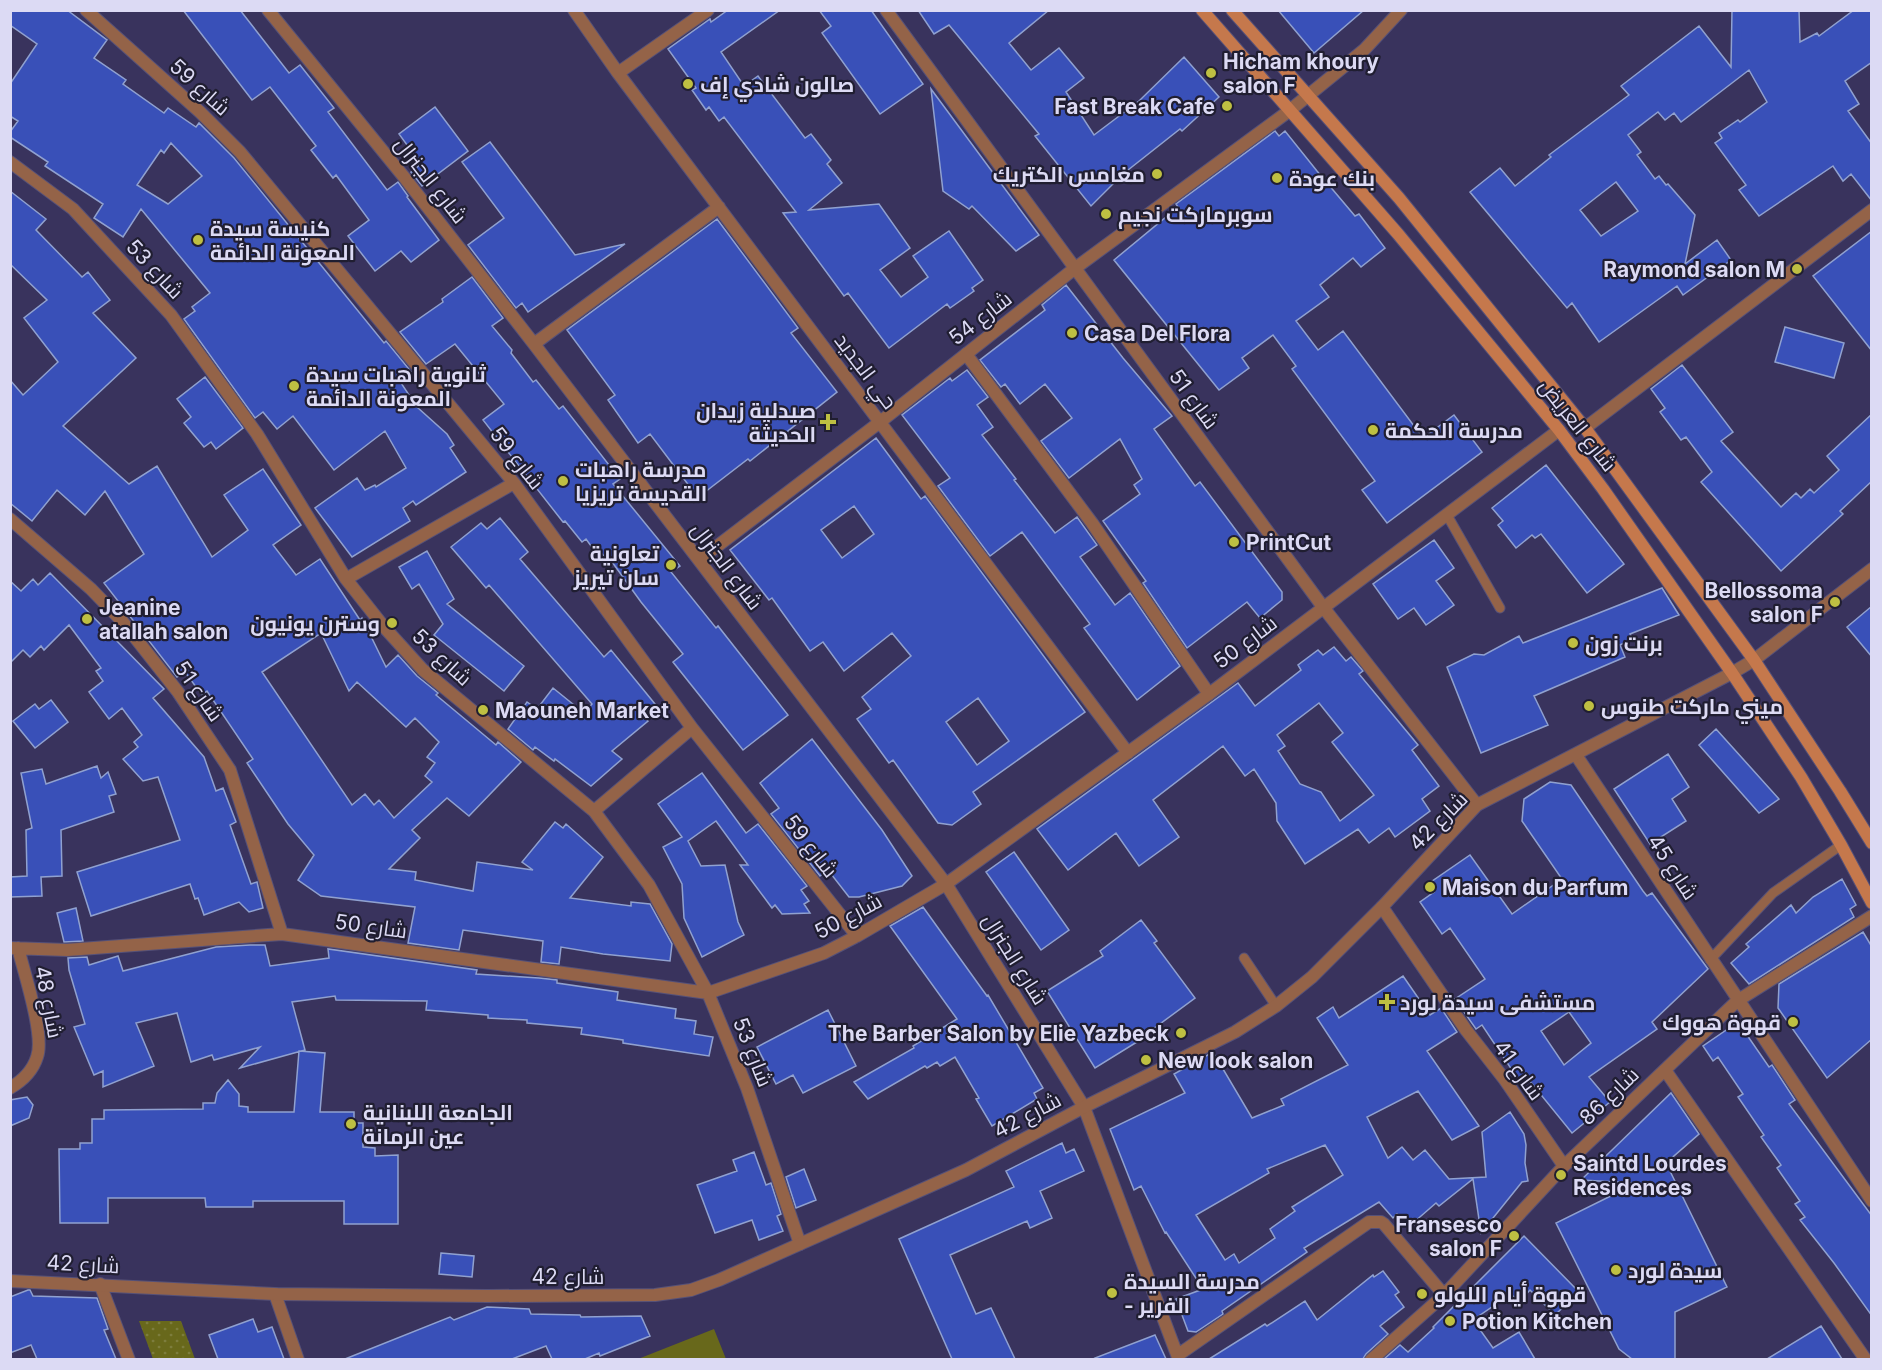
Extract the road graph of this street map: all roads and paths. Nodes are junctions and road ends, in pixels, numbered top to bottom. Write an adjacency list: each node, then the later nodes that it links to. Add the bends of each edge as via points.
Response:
1 (86, 10): 21 (street, شارع 59, via 240,152)
2 (268, 10): 16 (street, شارع الجنرال, via 405,177)
3 (574, 10): 9 (street, حي الجديد)
4 (708, 10): 9 (street)
5 (886, 10): 15 (street, شارع 51)
6 (1202, 10): 11 (main road, شارع العريض)
7 (1232, 10): 10 (main road, شارع العريض)
8 (1401, 10): 10 (street, شارع 54, via 1364,50)
9 (618, 72): 13 (street, حي الجديد)
10 (1308, 96): 11 (street, شارع 54); 19 (main road, شارع العريض, via 1406,207)
11 (1289, 111): 15 (street, شارع 54); 20 (main road, شارع العريض, via 1398,234)
12 (10, 162): 26 (street, شارع 53, via 73,209 171,315 257,434)
13 (719, 207): 16 (street); 18 (street, حي الجديد)
14 (1872, 210): 19 (street)
15 (1074, 269): 17 (street, شارع 54); 27 (street, شارع 51)
16 (534, 344): 24 (street, شارع الجنرال)
17 (966, 354): 18 (street, شارع 54); 31 (street, via 1092,523)
18 (880, 422): 24 (street, شارع 54); 33 (street, حي الجديد)
19 (1585, 428): 29 (main road, شارع العريض)
20 (1559, 430): 22 (street, شارع 50); 30 (main road, شارع العريض)
21 (514, 483): 26 (street); 32 (street, شارع 59)
22 (1447, 515): 27 (street, شارع 50); 28 (lane)
23 (10, 519): 43 (street, شارع 51, via 122,621 178,692 230,770)
24 (699, 560): 39 (street, شارع الجنرال)
25 (1872, 570): 29 (street, شارع 42)
26 (346, 579): 36 (street, شارع 53, via 423,670)
27 (1323, 608): 31 (street, شارع 50); 35 (street, شارع 51)
28 (1500, 608)
29 (1754, 660): 30 (street, شارع 42); 37 (main road, شارع العريض)
30 (1732, 673): 34 (street, شارع 42); 38 (main road, شارع العريض)
31 (1209, 694): 33 (street, شارع 50)
32 (692, 728): 36 (street); 44 (street, شارع 59)
33 (1128, 753): 39 (street, شارع 50)
34 (1576, 755): 35 (street, شارع 42); 47 (street, شارع 45)
35 (1477, 805): 41 (street, شارع 42)
36 (594, 812): 48 (street, شارع 53, via 649,885)
37 (1872, 843)
38 (1841, 845): 40 (main road, شارع العريض); 47 (lane, via 1773,893)
39 (946, 884): 44 (street, شارع 50); 53 (street, شارع الجنرال)
40 (1872, 903)
41 (1382, 908): 50 (street, شارع 42); 54 (street, شارع 41)
42 (1872, 916): 49 (street, شارع 86)
43 (282, 934): 45 (street, شارع 50, via 68,950); 48 (street, شارع 50)
44 (857, 936): 48 (street, شارع 50, via 824,953)
45 (14, 948): 52 (street, شارع 48, via 38,1028 39,1055 32,1068)
46 (1244, 958): 50 (lane)
47 (1710, 960): 49 (street, شارع 45)
48 (708, 993): 56 (street, شارع 53, via 747,1088)
49 (1737, 1001): 51 (street, شارع 86); 55 (street, شارع 45)
50 (1276, 1006): 53 (street, شارع 42, via 1235,1032)
51 (1665, 1070): 54 (street, شارع 86); 65 (street)
52 (10, 1088)
53 (1084, 1107): 56 (street, شارع 42, via 966,1170); 61 (street, شارع 42)
54 (1564, 1166): 60 (street, شارع 86)
55 (1872, 1201)
56 (800, 1244): 59 (street, شارع 42, via 691,1290 655,1295)
57 (10, 1281): 58 (street, شارع 42)
58 (100, 1284): 59 (street, شارع 42); 62 (street)
59 (275, 1294): 63 (street)
60 (1443, 1295): 61 (street, via 1384,1224 1369,1222); 64 (street, شارع 86)
61 (1179, 1357)
62 (129, 1359)
63 (298, 1359)
64 (1371, 1359)
65 (1866, 1359)

